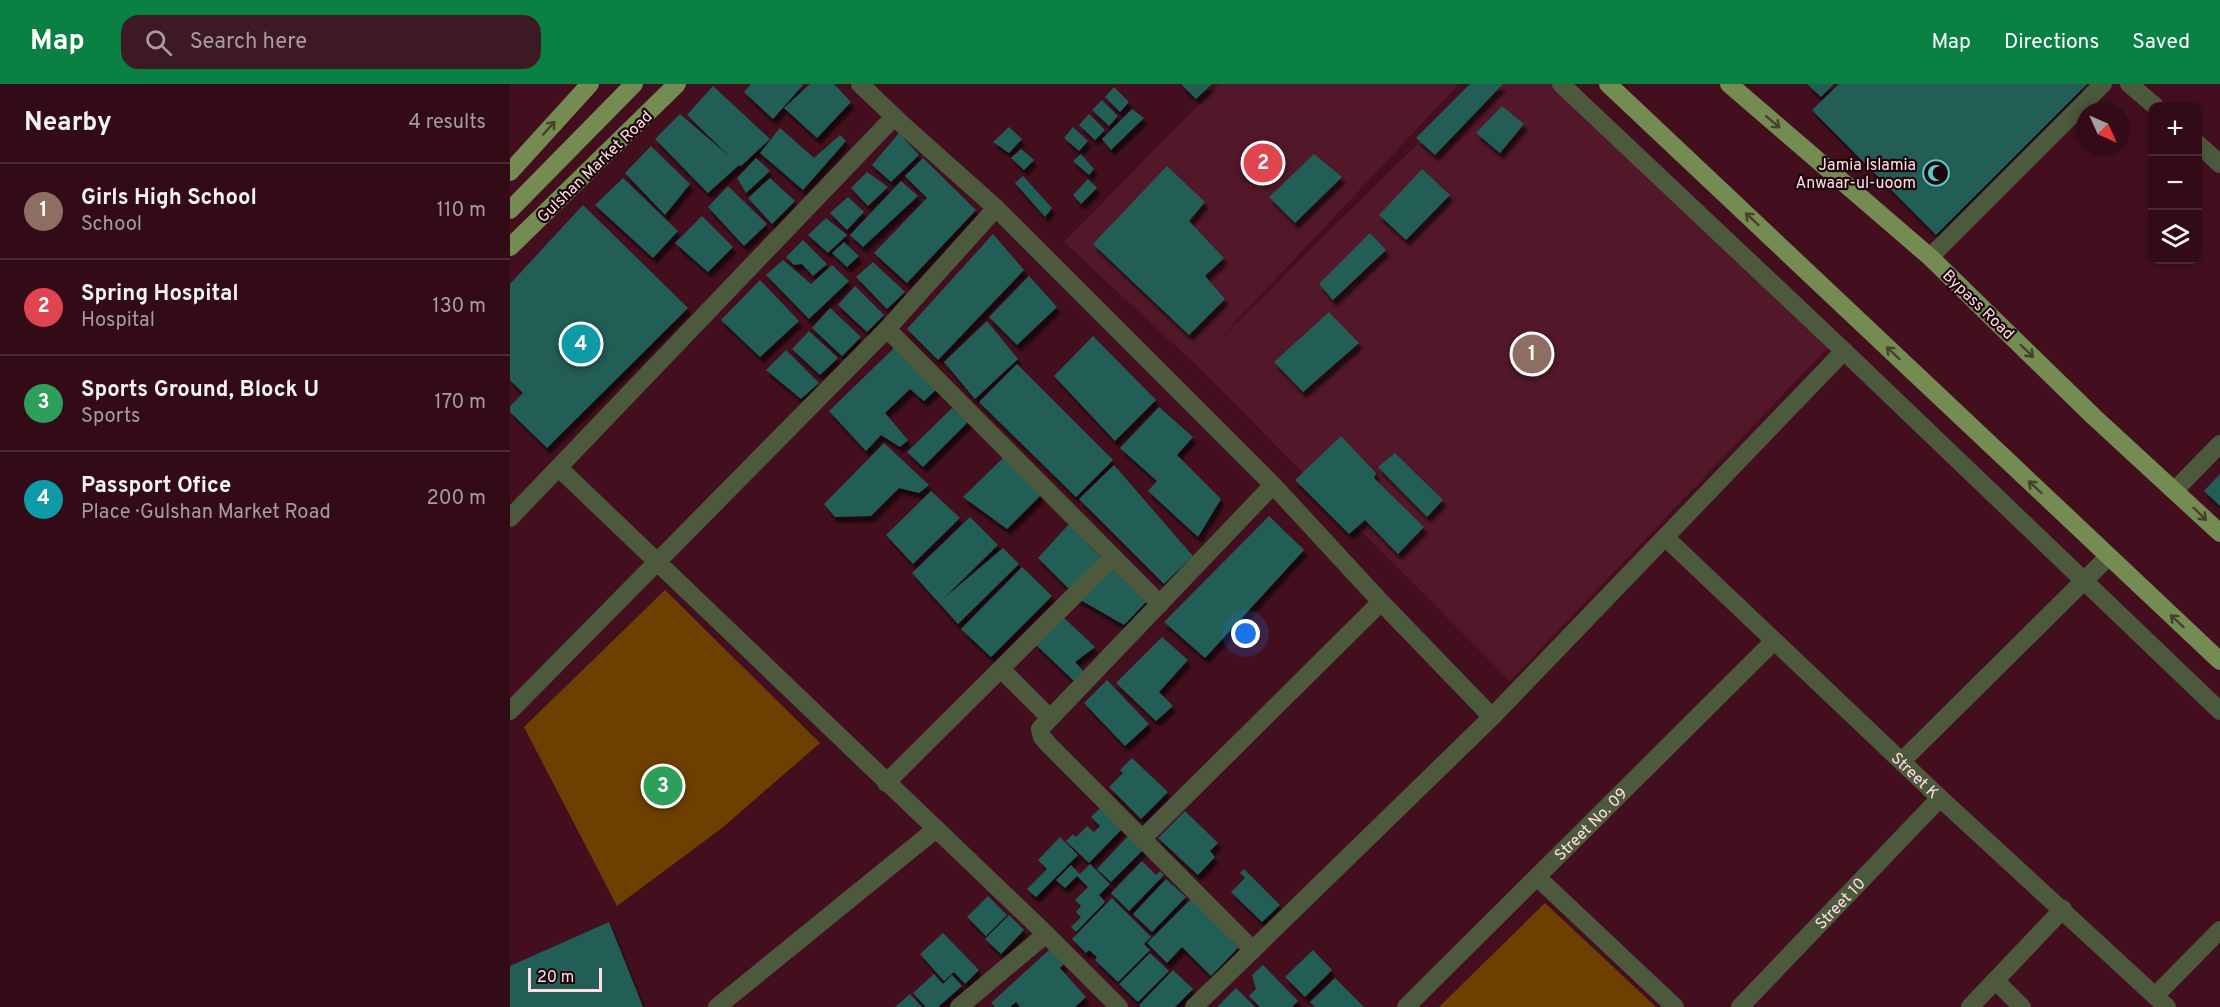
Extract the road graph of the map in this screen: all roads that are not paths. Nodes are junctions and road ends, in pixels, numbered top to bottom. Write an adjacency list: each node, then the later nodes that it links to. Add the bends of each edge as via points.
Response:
1 (590, 84): 14 (main road, one-way to 1)
2 (634, 84): 16 (main road, Gulshan Market Road)
3 (677, 84): 17 (main road, Gulshan Market Road)
4 (860, 84): 11 (street)
5 (1562, 84): 20 (street)
6 (1608, 84): 28 (main road, one-way to 6)
7 (1729, 84): 18 (main road, Bypass Road, one-way to 18)
8 (2103, 84): 18 (street)
9 (2129, 84): 10 (street)
10 (2149, 102)
11 (894, 117): 15 (street); 22 (street)
12 (2202, 148): 13 (street)
13 (2220, 164)
14 (510, 171)
15 (996, 208): 19 (street); 23 (street)
16 (510, 210)
17 (510, 247)
18 (1930, 257): 24 (main road, Bypass Road, one-way to 24)
19 (887, 329): 29 (street); 30 (street)
20 (1844, 351): 27 (street); 31 (street)
21 (2220, 444): 24 (street)
22 (559, 468): 25 (street); 30 (street)
23 (1273, 485): 32 (street); 33 (street)
24 (2175, 490): 26 (main road, Bypass Road, one-way to 26)
25 (510, 518)
26 (2220, 533)
27 (1666, 538): 34 (street, Street K); 39 (street)
28 (2108, 556): 31 (street); 35 (main road, one-way to 28)
29 (1113, 557): 33 (street); 36 (street)
30 (657, 561): 37 (street); 42 (street)
31 (2086, 581): 38 (street); 41 (street)
32 (1381, 602): 39 (street); 45 (street)
33 (1160, 604): 40 (street)
34 (1774, 641): 41 (street, Street K); 46 (street, Street No. 09)
35 (2220, 661)
36 (1001, 669): 40 (street); 42 (street)
37 (510, 711)
38 (2220, 711)
39 (1492, 717): 50 (street)
40 (1050, 718): 45 (street, via 1041,729 1042,737)
41 (1902, 761): 43 (street, Street K)
42 (886, 783): 44 (street)
43 (1940, 798): 47 (street, Street K); 59 (street, Street 10)
44 (936, 829): 49 (street); 53 (street)
45 (1142, 839): 50 (street)
46 (1537, 878): 57 (street, Street No. 09); 58 (street)
47 (2063, 909): 51 (street); 52 (street, Street K)
48 (2220, 930): 52 (street)
49 (1046, 934): 54 (street); 55 (street)
50 (1253, 950): 56 (street)
51 (1996, 981): 60 (street); 61 (street)
52 (2161, 1001)
53 (717, 1007)
54 (959, 1007)
55 (1119, 1007)
56 (1194, 1007)
57 (1406, 1007)
58 (1675, 1007)
59 (1740, 1007)
60 (1970, 1007)
61 (2022, 1007)

